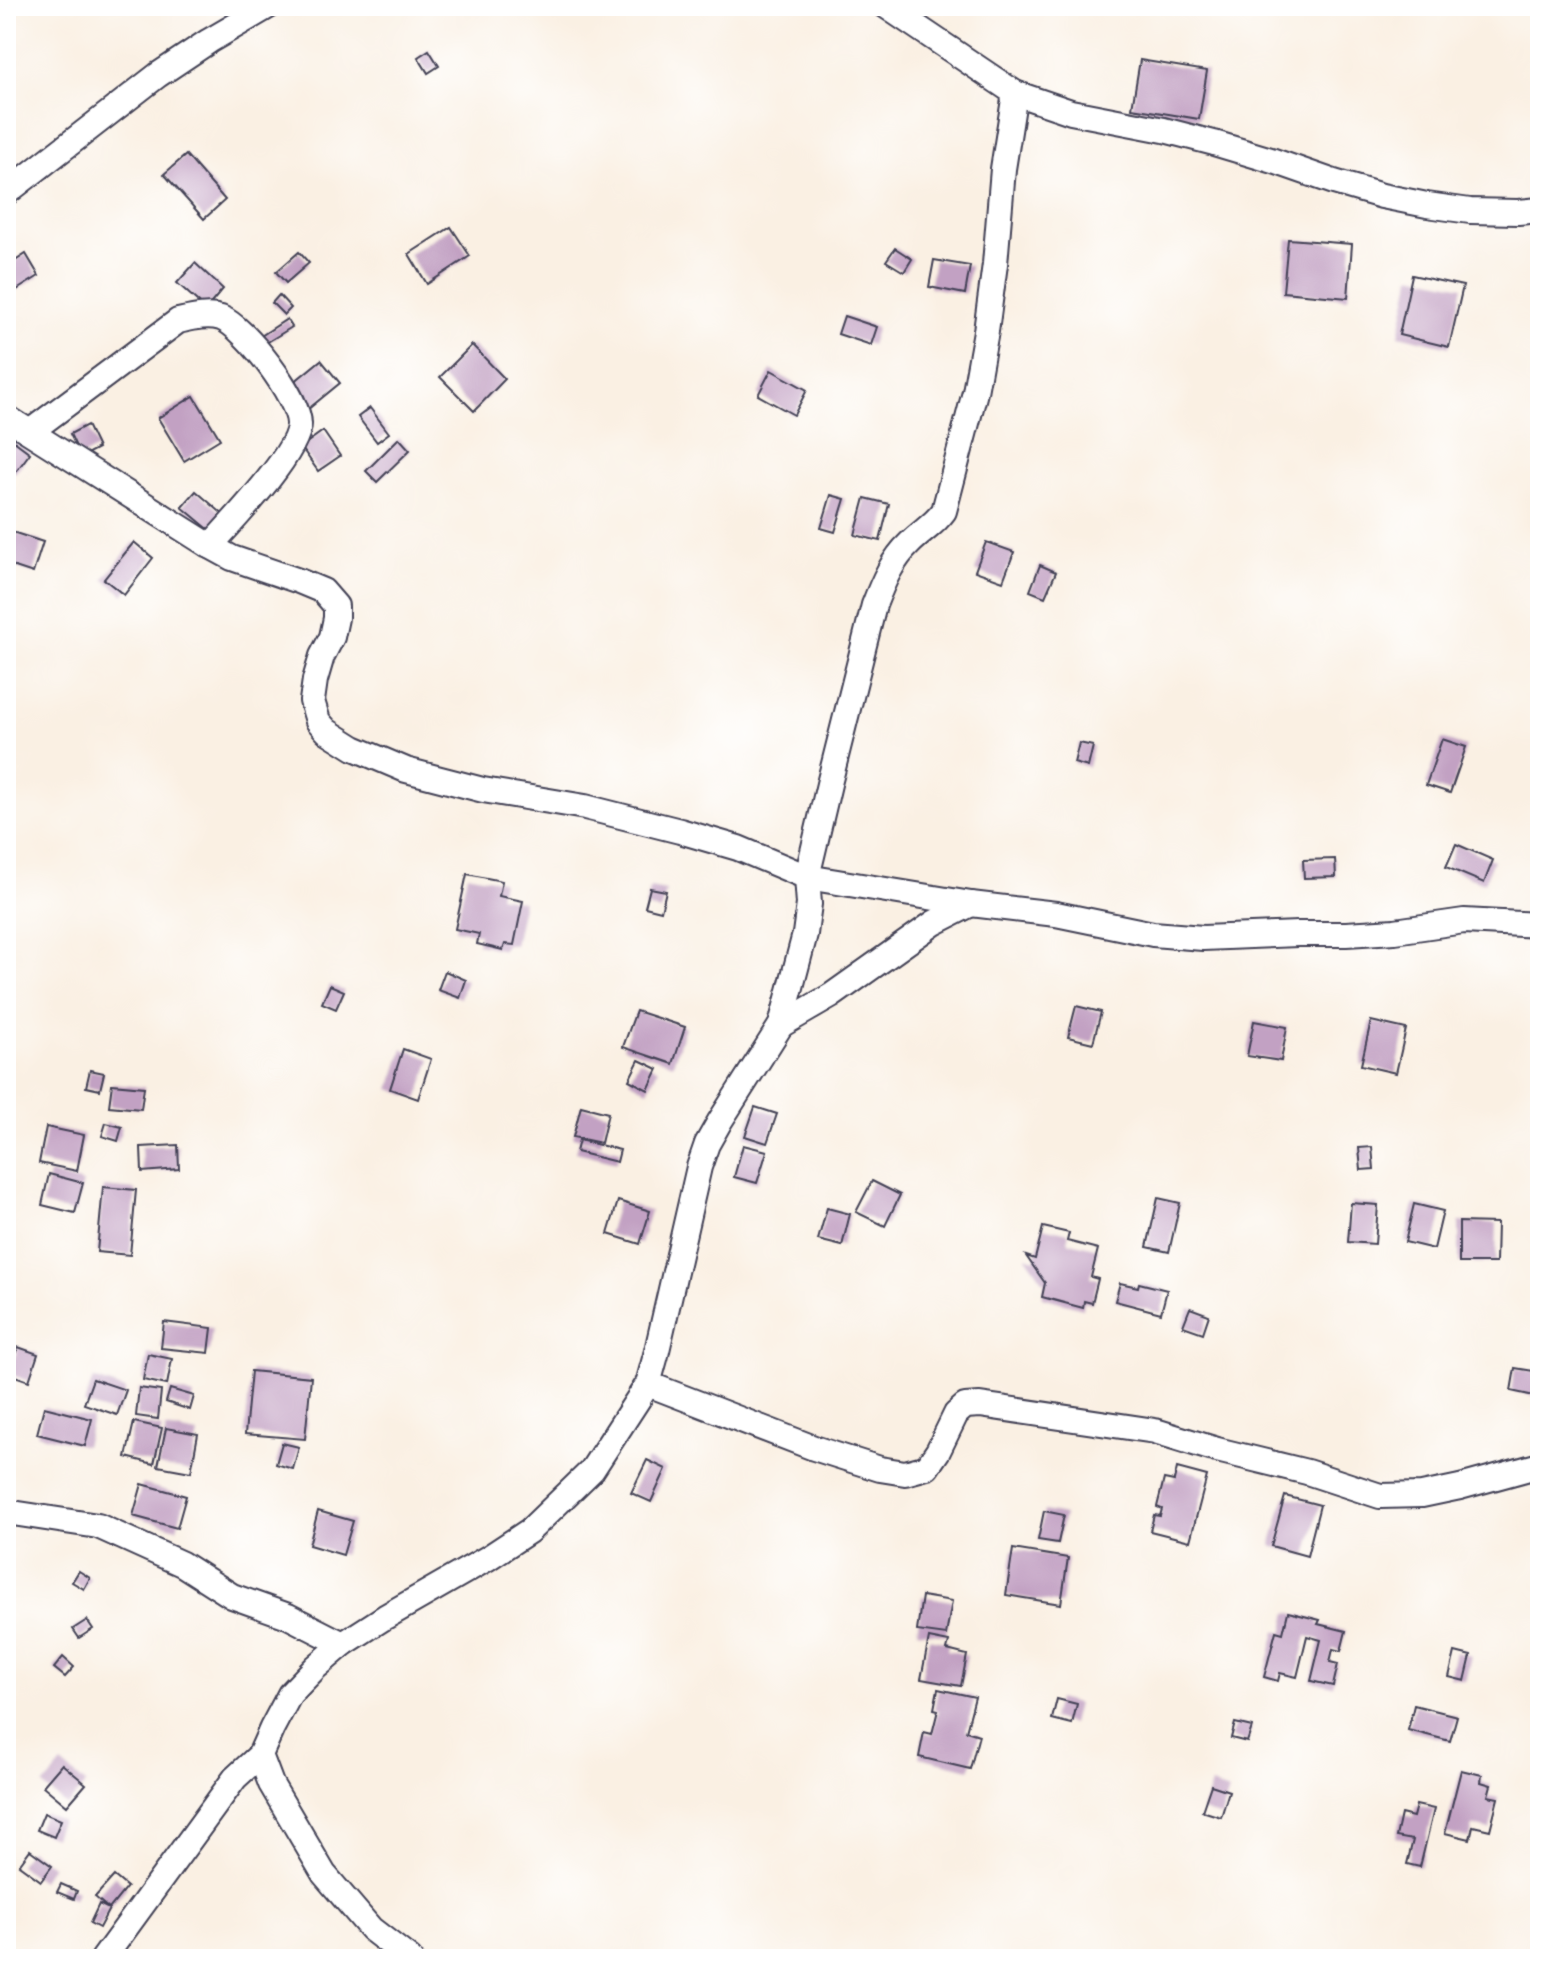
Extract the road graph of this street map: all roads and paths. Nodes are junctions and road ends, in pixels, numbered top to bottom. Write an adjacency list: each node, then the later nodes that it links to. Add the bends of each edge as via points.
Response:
1 (269, 6): 4 (street, via 158,75)
2 (886, 6): 3 (street)
3 (1015, 93): 5 (street, via 1071,112 1214,143 1382,196 1470,211); 9 (street, via 986,331 944,511 907,545 884,578)
4 (6, 193)
5 (1540, 210)
6 (6, 417): 7 (street)
7 (31, 431): 8 (street); 8 (street, via 178,321 222,318 252,341 275,372 299,425 261,490)
8 (210, 546): 9 (street, via 323,591 336,606 312,701 318,721 354,748 406,770 483,790 585,807 680,831)
9 (807, 877): 10 (street); 12 (street, via 805,934)
10 (971, 904): 11 (street, via 1203,938 1395,931 1464,921); 12 (street)
11 (1540, 925)
12 (781, 1025): 13 (street, via 707,1144)
13 (648, 1384): 14 (street, via 814,1448 905,1473 927,1467 956,1414 965,1406 980,1405 1155,1431 1380,1496 1422,1495); 16 (street, via 592,1470 529,1531)
14 (1540, 1465)
15 (6, 1512): 16 (street, via 98,1526 182,1564 232,1596)
16 (343, 1644): 17 (street, via 290,1694)
17 (260, 1755): 18 (street, via 235,1778); 19 (street, via 271,1784 324,1874 371,1929)
18 (103, 1959)
19 (410, 1959)

